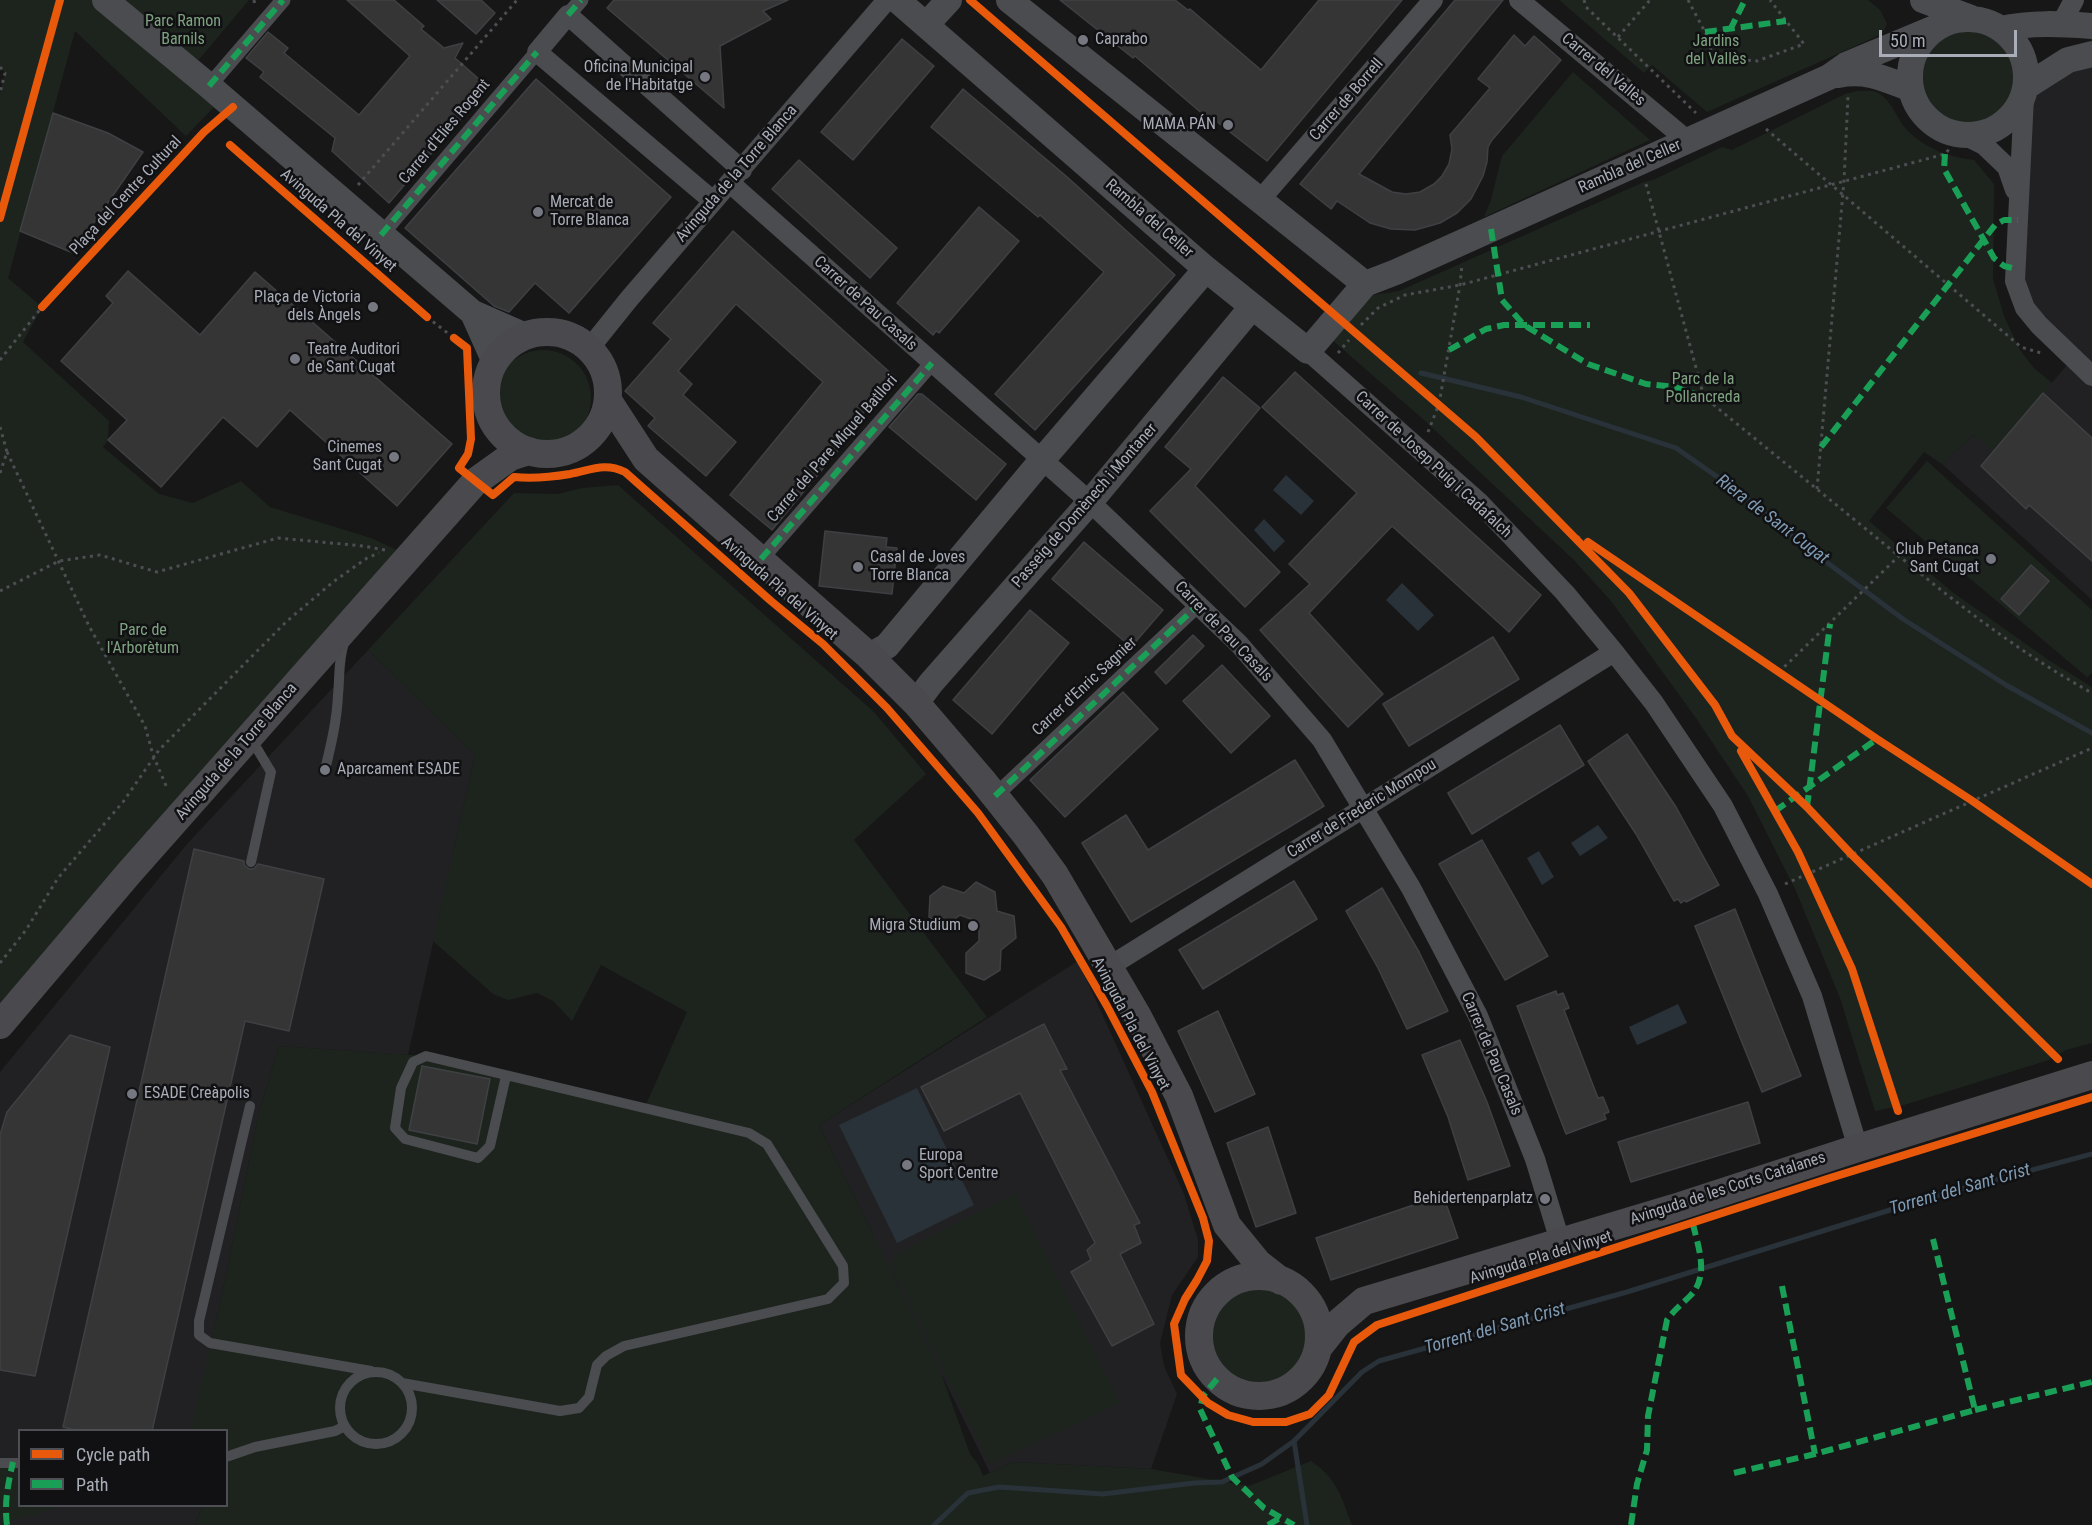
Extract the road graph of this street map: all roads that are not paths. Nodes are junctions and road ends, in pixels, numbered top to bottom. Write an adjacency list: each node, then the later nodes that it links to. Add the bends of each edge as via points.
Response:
1 (105, 0): 20 (street, Avinguda Pla del Vinyet)
2 (283, 0): 20 (street)
3 (581, 0): 12 (street)
4 (887, 0): 25 (street, Avinguda de la Torre Blanca)
5 (897, 0): 14 (street, Rambla del Celler)
6 (949, 0): 14 (street)
7 (1009, 0): 26 (street)
8 (1433, 0): 26 (street, Carrer de Borrell)
9 (1519, 0): 24 (street, Carrer del Vallès)
10 (2074, 0): 13 (street)
11 (1935, 8): 16 (street, via 1953,20 1967,14); 19 (street, Rambla del Celler, via 1846,65); 21 (street, via 1914,54)
12 (568, 15): 17 (street); 25 (street, Carrer de Pau Casals)
13 (2061, 24): 15 (street); 16 (street)
14 (926, 25): 30 (street, Rambla del Celler)
15 (2092, 26)
16 (2001, 28): 22 (street, via 2019,48 2027,72)
17 (537, 52): 28 (street); 29 (street, Carrer d'Elies Rogent)
18 (2092, 54): 22 (street, via 2068,60 2046,72)
19 (1839, 75): 21 (street, via 1873,74); 24 (street, Rambla del Celler)
20 (209, 86): 29 (street, Avinguda Pla del Vinyet)
21 (1911, 89): 23 (street, via 1918,107 1930,121)
22 (2025, 92): 23 (street, via 2015,113 2001,126 1983,134); 27 (street)
23 (1958, 134): 27 (street, via 1984,145 2007,167)
24 (1688, 141): 31 (street, Rambla del Celler)
25 (736, 176): 28 (street, Avinguda de la Torre Blanca); 38 (street, Carrer de Pau Casals)
26 (1260, 200): 31 (street)
27 (2019, 200): 39 (street, via 2015,281 2025,308)
28 (713, 201): 35 (street, Avinguda de la Torre Blanca)
29 (381, 235): 33 (street, Avinguda Pla del Vinyet)
30 (1206, 269): 32 (street, Rambla del Celler); 45 (street)
31 (1365, 284): 37 (street, Rambla del Celler, via 1346,324)
32 (1252, 307): 37 (street, Rambla del Celler); 47 (street, Passeig de Domènech i Montaner)
33 (472, 313): 34 (street, Avinguda Pla del Vinyet); 36 (street, Avinguda Pla del Vinyet)
34 (524, 335): 35 (main road, via 551,333); 36 (main road, via 513,340)
35 (588, 350): 40 (main road, via 605,376)
36 (494, 360): 41 (main road, via 486,385)
37 (1317, 360): 51 (street, Carrer de Josep Puig i Cadafalch, via 1480,503 1565,593)
38 (932, 363): 45 (street, Carrer de Pau Casals); 48 (street, Carrer del Pare Miquel Batllori)
39 (2092, 376)
40 (609, 402): 42 (main road, via 603,421); 44 (main road, Avinguda Pla del Vinyet)
41 (491, 418): 43 (main road, via 507,441); 46 (main road, Avinguda de la Torre Blanca)
42 (583, 443): 43 (main road, via 562,452); 44 (main road, Avinguda Pla del Vinyet, via 623,449)
43 (529, 451): 46 (main road, Avinguda de la Torre Blanca, via 510,458)
44 (646, 459): 48 (main road, Avinguda Pla del Vinyet)
45 (1042, 460): 47 (street, Carrer de Pau Casals); 52 (street, via 887,646)
46 (475, 482): 50 (main road, Avinguda de la Torre Blanca)
47 (1090, 502): 49 (street, Carrer de Pau Casals); 53 (street, Passeig de Domènech i Montaner)
48 (761, 559): 52 (main road, Avinguda Pla del Vinyet)
49 (1198, 605): 56 (street, Carrer d'Enric Sagnier); 57 (street, Carrer de Pau Casals, via 1239,644 1322,740)
50 (361, 611): 54 (main road, Avinguda de la Torre Blanca); 55 (lane, via 346,637 339,660 334,734)
51 (1614, 652): 57 (street, Carrer de Frederic Mompou); 64 (street, Carrer de Josep Puig i Cadafalch, via 1654,703 1723,806 1768,894 1812,996)
52 (869, 656): 53 (main road, Avinguda Pla del Vinyet)
53 (916, 703): 56 (main road, Avinguda Pla del Vinyet)
54 (250, 737): 58 (lane, via 271,772); 60 (main road, Avinguda de la Torre Blanca)
55 (325, 770)
56 (995, 796): 59 (main road, Avinguda Pla del Vinyet, via 1055,875)
57 (1363, 809): 59 (street, Carrer de Frederic Mompou); 66 (street, Carrer de Pau Casals, via 1411,888 1478,1016 1535,1159)
58 (251, 862)
59 (1110, 966): 65 (main road, Avinguda Pla del Vinyet, via 1179,1096)
60 (0, 1024)
61 (2092, 1075): 64 (main road, Avinguda de les Corts Catalanes)
62 (506, 1076): 62 (lane, via 426,1056 413,1062 401,1088 395,1128 405,1139 478,1158 490,1146); 72 (lane, via 749,1133 767,1144 843,1266 844,1283 828,1299 624,1346 597,1365 589,1397 579,1408 560,1411)
63 (250, 1106): 71 (lane, via 199,1321 199,1335 210,1343)
64 (1858, 1148): 66 (main road, Avinguda de les Corts Catalanes)
65 (1227, 1225): 67 (main road, Avinguda Pla del Vinyet, via 1258,1263); 68 (main road, Avinguda Pla del Vinyet, via 1226,1263)
66 (1560, 1242): 69 (main road, Avinguda de les Corts Catalanes)
67 (1292, 1286): 68 (main road, via 1253,1275); 69 (main road, Avinguda de les Corts Catalanes); 70 (main road, via 1317,1315 1321,1333)
68 (1220, 1291): 70 (main road, via 1202,1318 1200,1350 1206,1366 1230,1389 1246,1395 1279,1393 1305,1373)
69 (1364, 1301): 70 (main road, Avinguda de les Corts Catalanes, via 1337,1324)
70 (1318, 1348)
71 (371, 1371): 72 (lane, via 386,1373); 73 (lane, via 353,1379 342,1393 339,1407)
72 (402, 1383): 73 (lane, via 413,1407 410,1422 399,1437 375,1445 358,1441)
73 (343, 1427): 74 (lane)
74 (228, 1456)
75 (0, 1463): 76 (lane)
76 (18, 1463)

